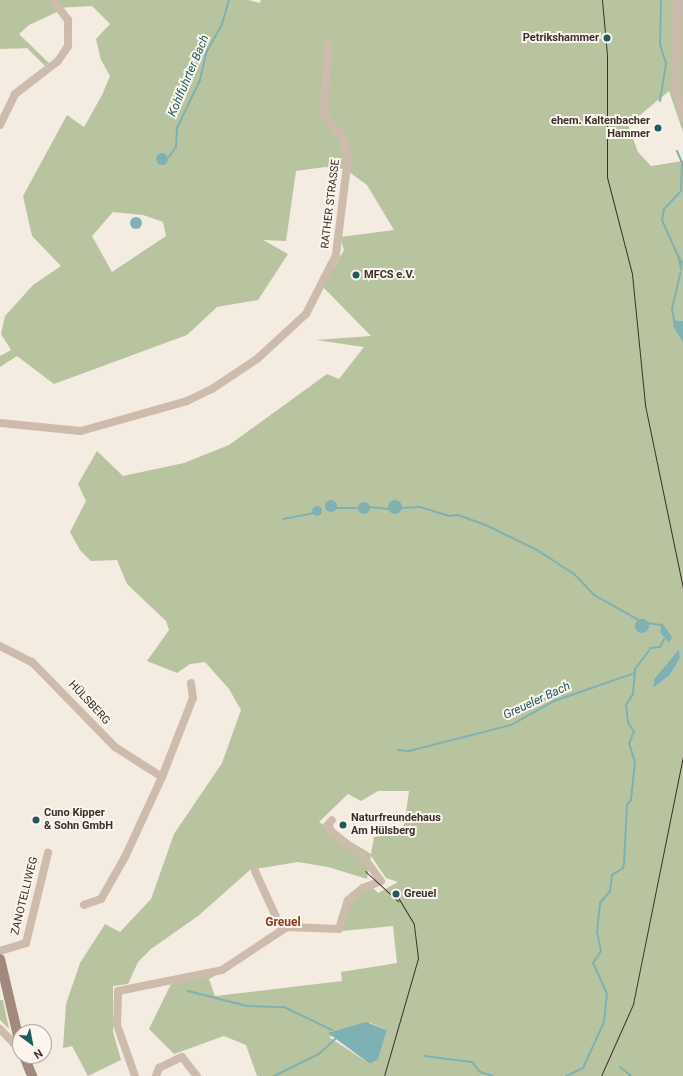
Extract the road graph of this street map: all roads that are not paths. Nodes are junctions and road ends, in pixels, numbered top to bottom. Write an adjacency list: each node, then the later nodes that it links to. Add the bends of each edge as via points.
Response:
1 (53, 0): 5 (street, via 68,20 68,46 54,65 15,94)
2 (677, 0): 4 (street, via 676,89)
3 (328, 45): 6 (street, RATHER STRASSE, via 324,114 343,139 348,157 336,255 306,314 257,359 212,390 187,401 81,431)
4 (683, 115)
5 (0, 125)
6 (0, 423)
7 (0, 646): 9 (street, HÜLSBERG, via 32,662 116,747)
8 (191, 683): 9 (street, via 193,698)
9 (162, 777): 13 (street, via 125,857 100,899)
10 (332, 820): 14 (street, via 328,825 331,831 364,858 381,881 363,888 348,900 339,930 292,926)
11 (48, 853): 15 (street, ZANOTELLIWEG, via 26,943)
12 (255, 871): 14 (street)
13 (84, 905)
14 (282, 930): 22 (street, via 232,966 118,992 117,1025)
15 (0, 951)
16 (0, 959): 17 (street)
17 (15, 1024)
18 (0, 1029): 19 (street)
19 (12, 1042)
20 (27, 1064): 21 (street)
21 (32, 1076)
22 (135, 1076)
23 (156, 1076): 24 (street, via 159,1068 182,1057)
24 (197, 1076)

